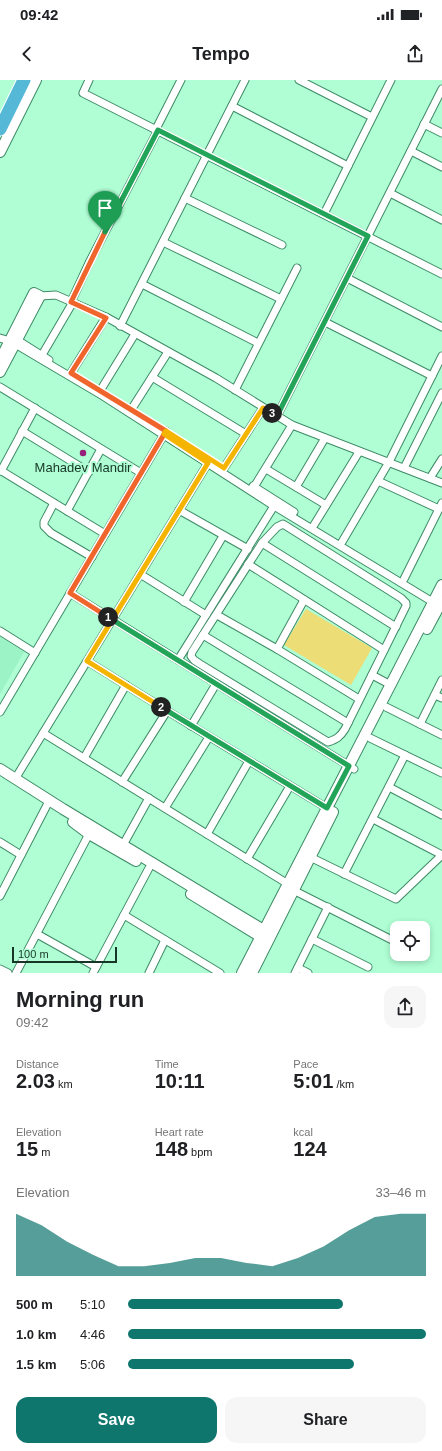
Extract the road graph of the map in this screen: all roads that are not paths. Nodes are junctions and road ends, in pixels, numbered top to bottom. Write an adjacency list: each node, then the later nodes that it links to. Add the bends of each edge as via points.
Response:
1 (24, 80): 12 (highway)
2 (36, 80): 16 (street)
3 (89, 80): 13 (street, via 83,92)
4 (181, 80): 13 (street)
5 (245, 80): 9 (street)
6 (299, 80): 10 (street)
7 (391, 80): 10 (street)
8 (442, 89): 11 (street)
9 (232, 106): 17 (street); 18 (street)
10 (372, 117): 18 (street)
11 (424, 124): 14 (street); 15 (street)
12 (0, 129)
13 (157, 130): 17 (street); 33 (street, via 90,261)
14 (442, 133)
15 (411, 151): 19 (street); 20 (street)
16 (0, 152)
17 (207, 155): 21 (street); 22 (street)
18 (348, 166): 22 (street)
19 (442, 167)
20 (390, 193): 23 (street); 24 (street)
21 (185, 198): 25 (street); 26 (street)
22 (324, 214): 24 (street)
23 (442, 220)
24 (368, 236): 28 (street); 29 (street)
25 (163, 242): 30 (street); 32 (street)
26 (282, 245)
27 (297, 268): 32 (street)
28 (442, 274)
29 (347, 278): 35 (street); 37 (street)
30 (142, 284): 36 (street); 40 (street)
31 (40, 296): 33 (street, via 56,295); 39 (street, via 34,293)
32 (281, 299): 40 (street)
33 (72, 302): 34 (street); 42 (street)
34 (106, 318): 36 (street); 46 (street)
35 (324, 322): 47 (street); 56 (street)
36 (120, 326): 38 (street)
37 (442, 327)
38 (136, 334): 41 (street); 51 (street)
39 (11, 340): 42 (street); 44 (street); 45 (street); 59 (street)
40 (258, 343): 50 (street)
41 (168, 352): 48 (street); 50 (street)
42 (42, 355): 46 (street)
43 (442, 356): 47 (street)
44 (0, 360)
45 (0, 372)
46 (71, 373): 51 (street)
47 (432, 376): 65 (street)
48 (152, 377): 55 (street); 60 (street)
49 (0, 387): 53 (street)
50 (235, 390): 54 (street)
51 (100, 391): 55 (street)
52 (442, 393): 68 (street)
53 (35, 408): 58 (street); 62 (street)
54 (263, 408): 56 (street); 60 (street)
55 (131, 410): 59 (street)
56 (277, 416): 57 (street)
57 (292, 425): 61 (street); 69 (street)
58 (22, 431): 70 (street); 71 (street)
59 (165, 433): 66 (street); 67 (street); 72 (street)
60 (246, 434): 67 (street)
61 (325, 438): 63 (street); 77 (street)
62 (101, 449): 71 (street); 72 (street)
63 (359, 452): 65 (street); 80 (street)
64 (442, 459): 73 (street)
65 (389, 462): 68 (street); 74 (street)
66 (208, 463): 79 (street); 82 (street)
67 (224, 468): 76 (street)
68 (404, 468): 73 (street)
69 (266, 469): 76 (street); 77 (street)
70 (1, 470): 78 (street)
71 (89, 472): 83 (street)
72 (141, 473): 85 (street)
73 (430, 478): 75 (street)
74 (378, 481): 81 (street); 87 (street)
75 (442, 483)
76 (254, 487): 84 (street)
77 (296, 487): 80 (street)
78 (54, 503): 83 (street); 90 (street, via 44,526 51,533)
79 (274, 506): 89 (street); 98 (street)
80 (326, 506): 84 (street)
81 (440, 506): 93 (street)
82 (179, 510): 86 (street); 92 (street)
83 (67, 511): 85 (street)
84 (314, 525): 87 (street)
85 (105, 534): 90 (street)
86 (223, 536): 89 (street); 97 (street)
87 (342, 542): 93 (street)
88 (262, 543): 91 (street); 102 (street); 102 (street, via 280,525 295,530 404,600 406,606)
89 (248, 549): 99 (street)
90 (92, 557): 95 (street)
91 (248, 564): 96 (street); 100 (street)
92 (140, 574): 97 (street); 101 (street)
93 (404, 579): 98 (street)
94 (442, 586): 98 (street)
95 (70, 593): 101 (street); 107 (street)
96 (304, 600): 105 (street); 106 (street)
97 (184, 602): 99 (street)
98 (438, 602): 114 (street); 118 (street)
99 (206, 615): 108 (street)
100 (217, 615): 104 (street); 105 (street)
101 (112, 619): 108 (street); 109 (street)
102 (396, 627): 106 (street)
103 (0, 631): 107 (street)
104 (203, 635): 121 (street); 121 (street, via 192,652 194,660 313,733 328,742 336,740)
105 (277, 649): 117 (street)
106 (384, 650): 110 (street)
107 (35, 653): 120 (street)
108 (178, 660): 112 (street)
109 (87, 661): 113 (street); 124 (street)
110 (372, 675): 114 (street); 117 (street)
111 (442, 680): 115 (street)
112 (216, 684): 123 (street); 131 (street)
113 (126, 685): 119 (street); 129 (street)
114 (391, 685): 131 (street)
115 (434, 695): 116 (street); 122 (street)
116 (442, 698)
117 (359, 699): 121 (street)
118 (386, 707): 122 (street); 127 (street)
119 (167, 711): 123 (street); 136 (street)
120 (0, 712)
121 (348, 722)
122 (420, 724): 125 (street)
123 (191, 726): 126 (street)
124 (43, 733): 129 (street); 135 (street)
125 (442, 735)
126 (209, 737): 130 (street); 141 (street)
127 (370, 738): 128 (street); 131 (street)
128 (406, 755): 133 (street); 138 (street)
129 (84, 758): 136 (street)
130 (249, 761): 137 (street); 146 (street)
131 (351, 767): 142 (street); 151 (street)
132 (0, 769): 135 (street)
133 (442, 773)
134 (0, 776): 140 (street)
135 (15, 779): 148 (street)
136 (122, 782): 139 (street)
137 (290, 786): 142 (street); 152 (street)
138 (389, 788): 143 (street); 144 (street)
139 (149, 798): 141 (street); 148 (street)
140 (47, 805): 145 (street); 149 (street)
141 (165, 808): 146 (street)
142 (327, 808): 155 (street)
143 (442, 814)
144 (373, 819): 150 (street); 154 (street)
145 (89, 834): 153 (street); 159 (street)
146 (207, 834): 152 (street)
147 (0, 842): 149 (street)
148 (123, 845): 160 (street)
149 (21, 855): 156 (street)
150 (442, 855): 154 (street, via 396,899)
151 (310, 857): 154 (street); 155 (street)
152 (248, 859): 155 (street)
153 (149, 868): 158 (street); 160 (street)
154 (344, 874)
155 (291, 887): 157 (street); 160 (street)
156 (0, 896)
157 (328, 907): 161 (street); 162 (street)
158 (124, 915): 163 (street); 166 (street)
159 (37, 934): 166 (street); 169 (street)
160 (266, 936): 172 (street); 173 (street)
161 (312, 939): 164 (street); 167 (street)
162 (390, 939)
163 (166, 940): 170 (street); 171 (street)
164 (368, 967)
165 (0, 969): 168 (street)
166 (95, 970)
167 (296, 970): 174 (street)
168 (8, 973)
169 (16, 973)
170 (149, 973)
171 (220, 973)
172 (242, 973)
173 (252, 973)
174 (308, 973)

